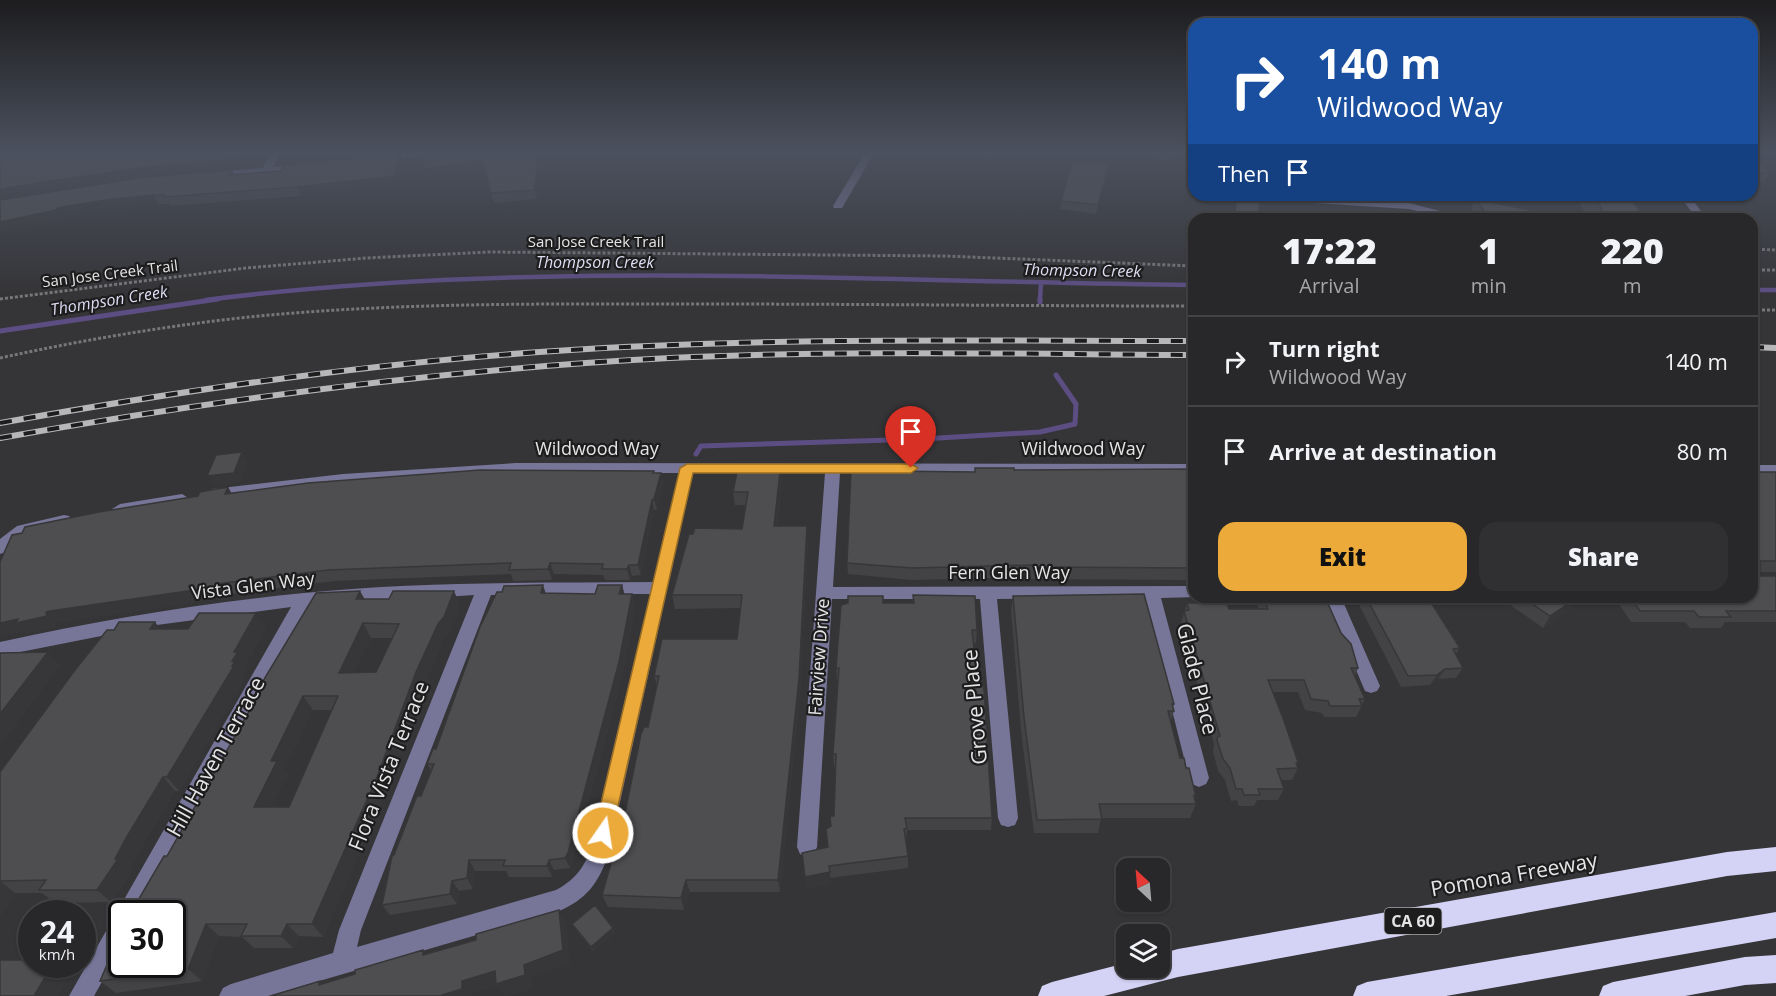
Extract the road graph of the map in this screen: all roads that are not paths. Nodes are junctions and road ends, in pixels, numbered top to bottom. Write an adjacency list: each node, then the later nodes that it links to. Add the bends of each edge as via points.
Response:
1 (842, 199): 3 (street)
2 (1377, 201): 4 (street)
3 (838, 206)
4 (1440, 213)
5 (687, 468): 6 (street, Wildwood Way); 10 (street, Wildwood Way, via 427,472 249,488); 13 (street)
6 (833, 468): 7 (street, Wildwood Way); 18 (street, Fairview Drive)
7 (1188, 469)
8 (1758, 470): 9 (street)
9 (1776, 470)
10 (102, 513)
11 (80, 517): 12 (street, via 37,525)
12 (4, 544)
13 (658, 588): 14 (street, Vista Glen Way); 32 (street, via 598,855 586,883 559,900)
14 (485, 589): 19 (street, Vista Glen Way); 32 (street, Flora Vista Terrace, via 350,930)
15 (988, 592): 16 (street, Fern Glen Way); 18 (street, Fern Glen Way); 26 (street, Grove Place)
16 (1151, 592): 17 (street, Fern Glen Way); 25 (street, Glade Place)
17 (1188, 592)
18 (823, 593): 27 (street, Fairview Drive)
19 (304, 599): 21 (street, Vista Glen Way); 29 (street, Hill Haven Terrace)
20 (1336, 603): 24 (street)
21 (106, 627): 22 (street, Vista Glen Way); 23 (street)
22 (0, 649)
23 (93, 651)
24 (1371, 686)
25 (1199, 778)
26 (1008, 818)
27 (807, 847)
28 (1776, 859): 36 (highway, Pomona Freeway / CA 60, via 1727,864 1178,963)
29 (136, 900)
30 (1776, 925): 37 (highway)
31 (108, 949): 34 (street)
32 (342, 962): 35 (street)
33 (1776, 969): 38 (highway, via 1745,971)
34 (81, 996)
35 (231, 996)
36 (1052, 996)
37 (1367, 996)
38 (1613, 996)

